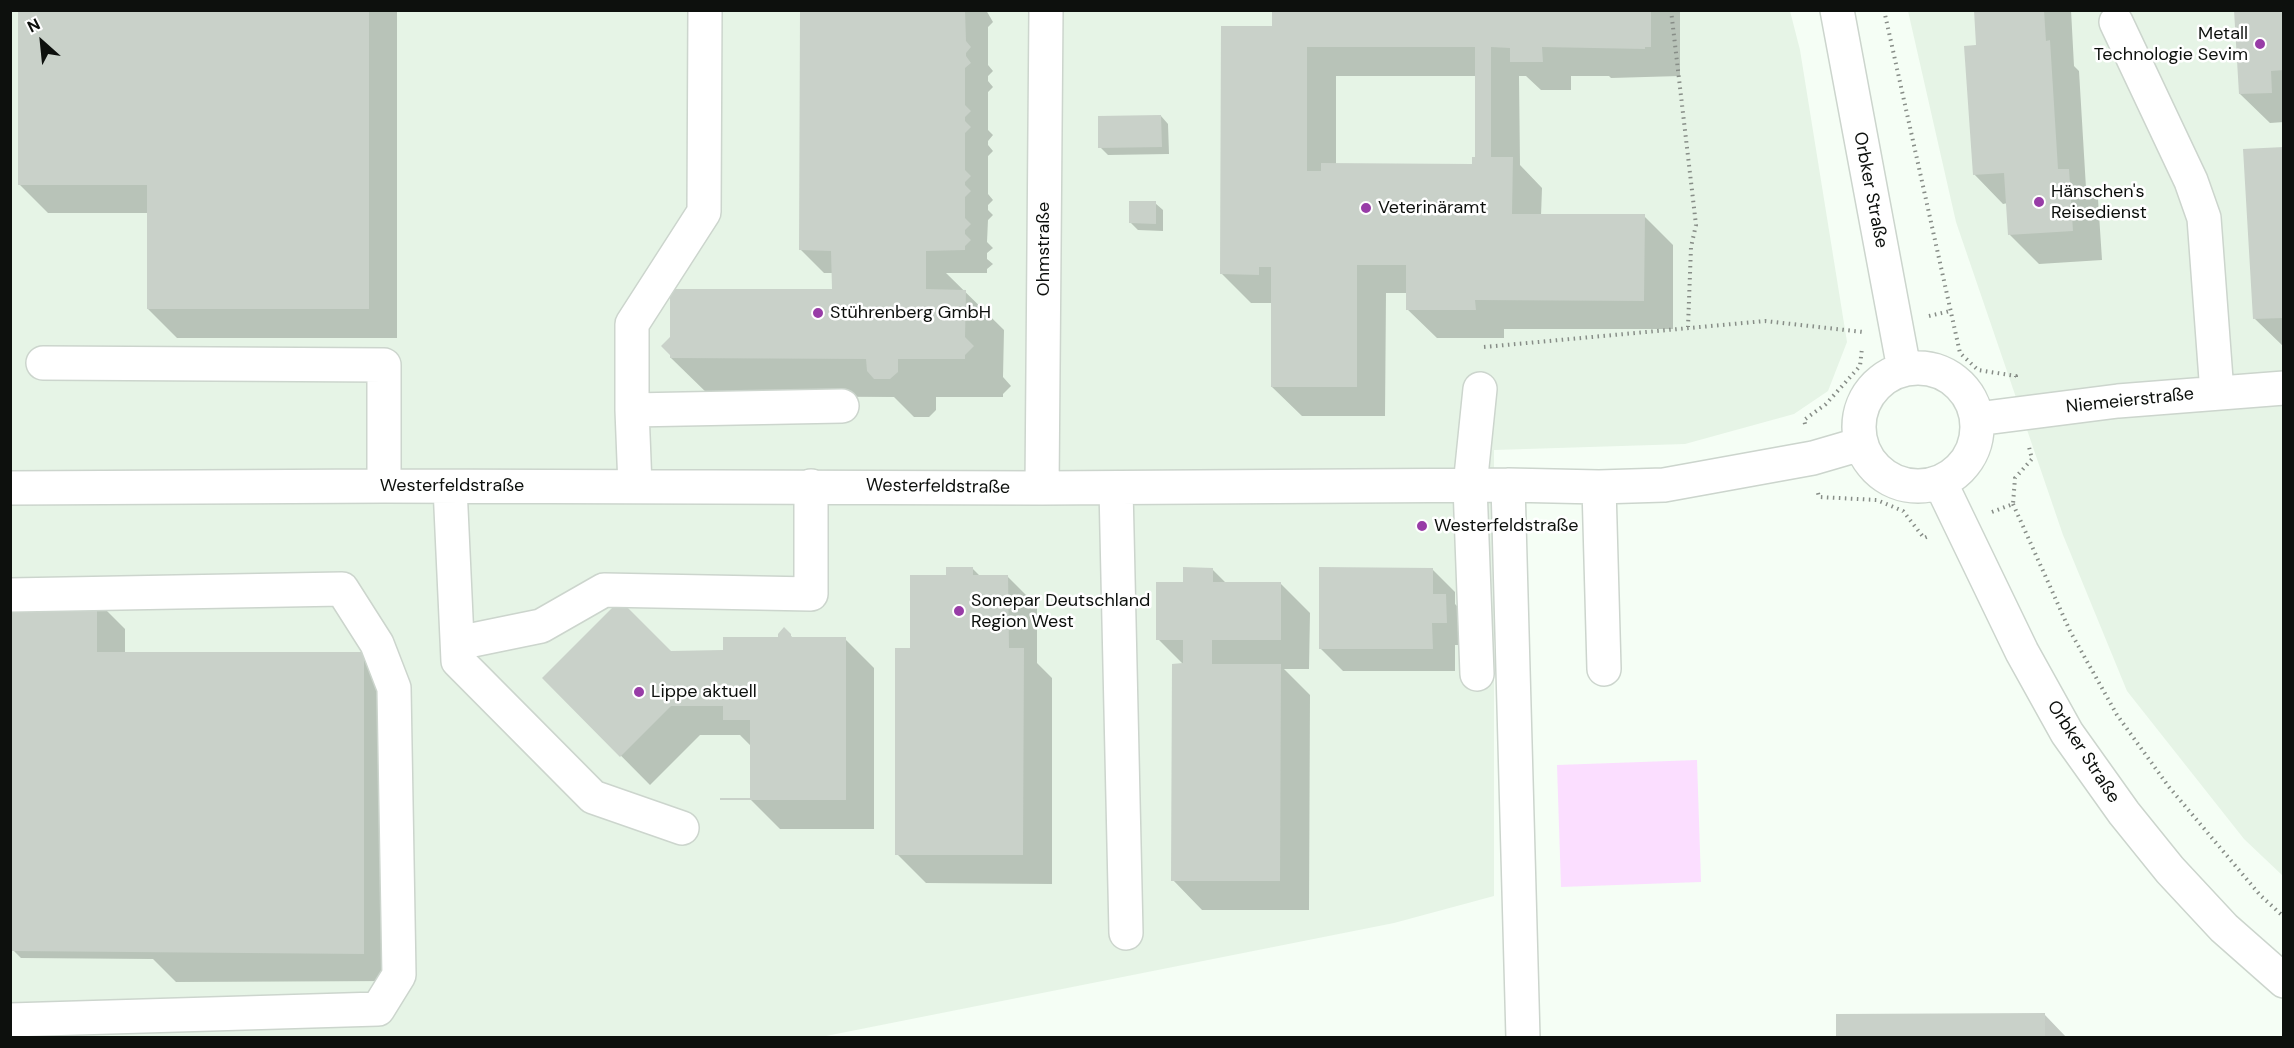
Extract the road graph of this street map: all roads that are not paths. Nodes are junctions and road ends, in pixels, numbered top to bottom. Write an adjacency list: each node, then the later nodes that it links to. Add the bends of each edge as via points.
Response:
1 (705, 10): 11 (street, via 704,212 632,324)
2 (1046, 10): 22 (street, Ohmstraße)
3 (1837, 10): 6 (street, Orbker Straße)
4 (2116, 22): 9 (street, via 2191,181 2204,218)
5 (43, 363): 16 (street, via 384,365)
6 (1904, 369): 12 (street, via 1937,370 1952,378 1973,403); 13 (street, via 1886,376 1862,406)
7 (2283, 388): 9 (street, Niemeierstraße)
8 (1480, 389): 19 (street)
9 (2217, 393): 12 (street, Niemeierstraße, via 2118,400)
10 (842, 406): 11 (street)
11 (632, 410): 17 (street)
12 (1977, 419): 14 (street, via 1977,438 1970,457 1957,472)
13 (1861, 444): 14 (street, via 1873,466 1892,481 1916,486); 24 (street, Westerfeldstraße, via 1813,458 1664,485)
14 (1940, 482): 31 (street, Orbker Straße, via 2022,652 2067,734 2170,870 2223,928)
15 (1508, 485): 19 (street, Westerfeldstraße); 24 (street, Westerfeldstraße); 33 (street)
16 (384, 486): 20 (street, Westerfeldstraße); 21 (street, Westerfeldstraße)
17 (635, 486): 18 (street, Westerfeldstraße); 20 (street, Westerfeldstraße)
18 (812, 486): 22 (street, Westerfeldstraße); 26 (street, via 811,594 604,590 541,626)
19 (1470, 486): 23 (street, Westerfeldstraße); 28 (street)
20 (450, 487): 26 (street)
21 (10, 488)
22 (1042, 488): 23 (street, Westerfeldstraße)
23 (1116, 488): 30 (street)
24 (1599, 488): 27 (street)
25 (10, 595): 32 (street, via 342,589 377,644 394,688 399,975 378,1010)
26 (458, 643): 29 (street, via 458,661 592,796)
27 (1604, 669)
28 (1477, 674)
29 (682, 828)
30 (1126, 933)
31 (2283, 981)
32 (10, 1020)
33 (1523, 1038)

